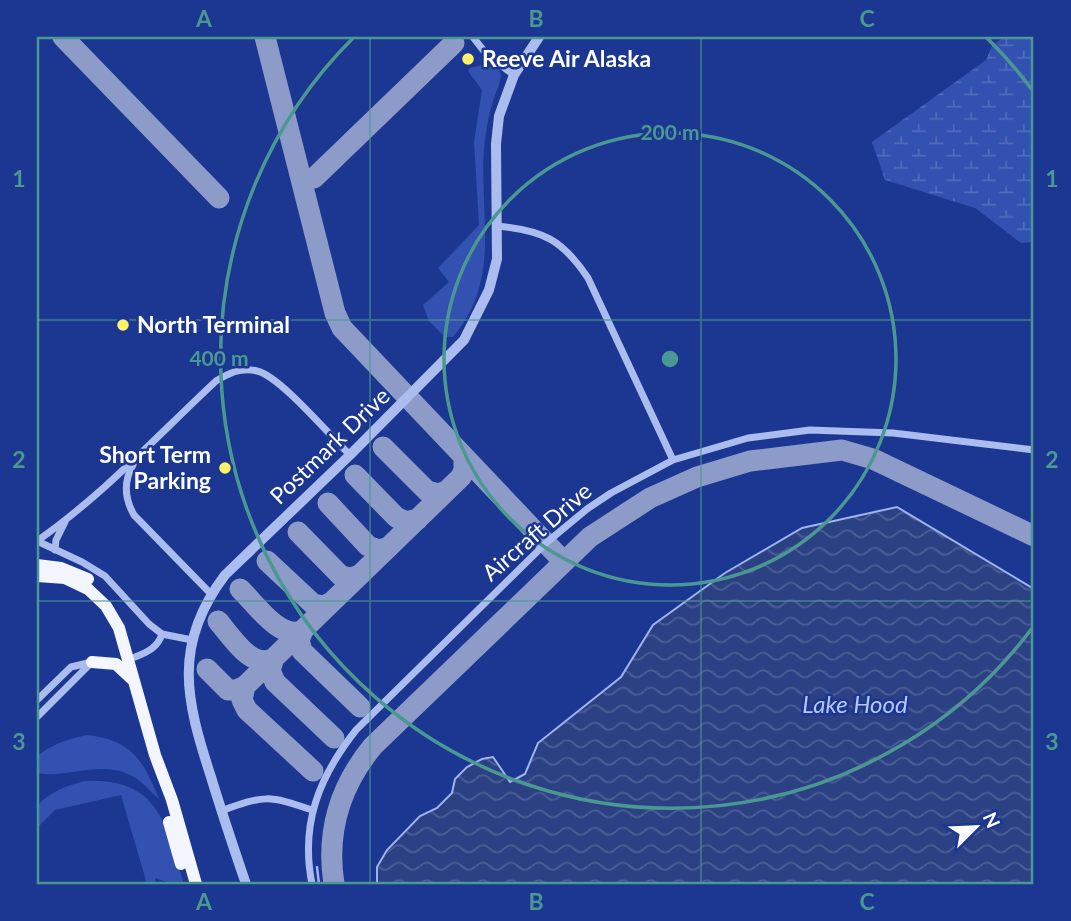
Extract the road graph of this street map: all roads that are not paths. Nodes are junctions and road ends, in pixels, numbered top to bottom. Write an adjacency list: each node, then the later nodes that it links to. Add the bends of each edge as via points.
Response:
1 (473, 37): 3 (street, via 487,55)
2 (539, 37): 3 (street, Postmark Drive)
3 (514, 75): 4 (street, Postmark Drive, via 499,116)
4 (497, 226): 7 (street, Postmark Drive, via 497,259 489,290 464,341); 8 (street, via 540,233 577,262)
5 (1034, 450): 8 (street, Aircraft Drive, via 893,433 810,430 748,438)
6 (138, 455): 7 (street, via 216,381 243,370 275,380); 9 (street); 14 (street, via 127,480 128,504 149,533)
7 (349, 456): 14 (street, Postmark Drive, via 243,556)
8 (673, 460): 23 (street, Aircraft Drive, via 611,493 546,543 356,730 323,780)
9 (65, 521): 10 (street); 11 (street)
10 (37, 541): 11 (street)
11 (55, 550): 15 (street, via 106,576)
12 (37, 565): 17 (main road, via 73,572 103,591 120,613)
13 (37, 576): 19 (main road, via 77,582 106,606 120,628)
14 (211, 594): 16 (street, Postmark Drive)
15 (162, 634): 16 (street); 17 (street, via 148,652)
16 (192, 640): 24 (street, Postmark Drive, via 190,704)
17 (135, 657): 22 (main road)
18 (92, 662): 19 (main road, via 121,666); 20 (street, via 71,667); 21 (street)
19 (135, 682): 22 (main road)
20 (37, 700)
21 (37, 717)
22 (172, 800): 27 (main road)
23 (312, 810): 24 (street, via 268,797); 29 (street, Aircraft Drive)
24 (221, 811): 28 (street, Postmark Drive)
25 (169, 822): 26 (main road)
26 (187, 884)
27 (196, 884)
28 (246, 884)
29 (312, 884)

